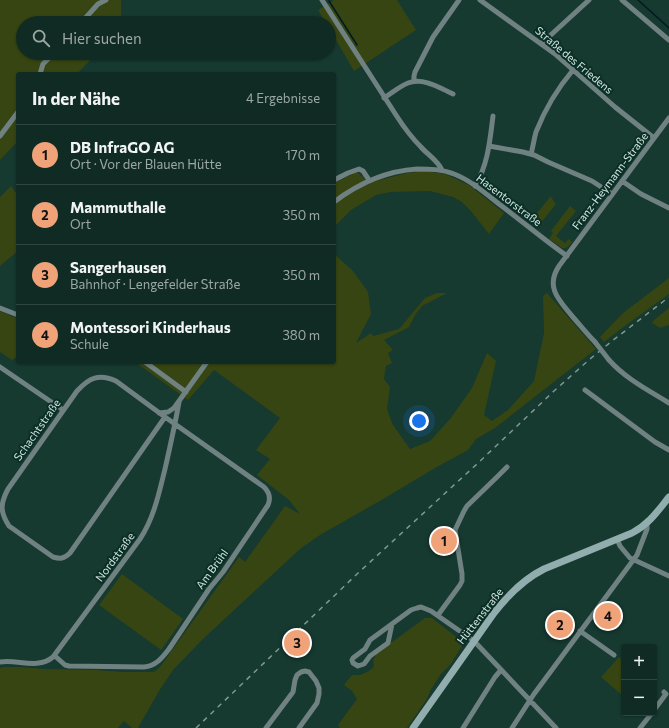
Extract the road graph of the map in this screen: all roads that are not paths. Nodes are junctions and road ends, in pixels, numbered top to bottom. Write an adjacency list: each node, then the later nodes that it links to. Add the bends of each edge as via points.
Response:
1 (106, 0): 7 (street, via 98,4)
2 (322, 0): 8 (street, Hasentorstraße)
3 (458, 0): 15 (street, via 433,37 414,73)
4 (480, 0): 11 (street, Straße des Friedens)
5 (589, 0): 11 (street)
6 (622, 0): 10 (street)
7 (87, 16)
8 (332, 16)
9 (336, 22): 17 (street, Hasentorstraße)
10 (669, 40)
11 (541, 44): 13 (street, Straße des Friedens)
12 (47, 60): 14 (street)
13 (573, 70): 22 (street, Straße des Friedens); 24 (street, via 557,89 543,114)
14 (41, 72)
15 (414, 81): 16 (street, via 423,81); 17 (street)
16 (453, 94)
17 (384, 98): 25 (street, Hasentorstraße, via 407,131)
18 (16, 115): 21 (street)
19 (493, 116): 23 (street)
20 (669, 118): 22 (street, Franz-Heymann-Straße)
21 (0, 136)
22 (654, 138): 28 (street, Franz-Heymann-Straße)
23 (489, 146): 24 (street); 29 (street, via 484,168)
24 (531, 154): 30 (street, via 592,181)
25 (442, 170): 27 (street, via 402,170); 29 (street, Hasentorstraße, via 455,174)
26 (336, 179): 27 (street, via 359,169)
27 (369, 180): 31 (street)
28 (622, 181): 30 (street, Franz-Heymann-Straße); 32 (street)
29 (475, 186): 33 (street, Hasentorstraße)
30 (612, 194): 33 (street, Franz-Heymann-Straße)
31 (336, 201)
32 (669, 208)
33 (567, 256): 42 (street, bridge, via 554,275 554,290 560,301 621,372)
34 (0, 308): 35 (street)
35 (16, 314)
36 (148, 364): 40 (street)
37 (206, 364): 40 (street)
38 (1, 368): 43 (street)
39 (585, 390): 47 (street)
40 (186, 392): 41 (street)
41 (179, 402): 44 (street, via 170,411); 46 (street, Nordstraße)
42 (669, 403)
43 (63, 410): 44 (street, Schachtstraße, via 84,383 100,376 116,381); 45 (street, Schachtstraße, via 8,490 2,503 4,518 9,526 52,557 59,559 70,553)
44 (159, 413): 45 (street, Schachtstraße)
45 (165, 417): 46 (street, Schachtstraße)
46 (175, 424): 59 (street, Nordstraße, via 160,490 146,530); 59 (street, Am Brühl, via 265,488 270,501 169,649 156,663 144,667 69,666)
47 (669, 450)
48 (507, 467): 54 (street, via 470,504 455,530 462,581)
49 (669, 498): 50 (street, Hüttenstraße)
50 (648, 523): 51 (street, Hüttenstraße); 52 (street)
51 (617, 539): 52 (street); 57 (street, Hüttenstraße, via 532,576 508,596)
52 (633, 560): 53 (street); 56 (street)
53 (669, 576)
54 (438, 615): 55 (street, via 424,608 417,608); 57 (street)
55 (392, 624): 55 (street, via 369,641 365,649 353,658 354,664 364,665 370,656 388,643)
56 (580, 631): 58 (street); 63 (street)
57 (474, 641): 61 (street); 68 (street, Hüttenstraße)
58 (614, 655)
59 (55, 656): 60 (street, via 39,663)
60 (0, 662)
61 (501, 670): 63 (street); 69 (street)
62 (664, 692): 64 (street, via 666,694)
63 (530, 700): 70 (street); 71 (street)
64 (657, 706)
65 (650, 716): 72 (street)
66 (266, 728): 67 (street, via 293,692 297,675 305,671 317,682 319,694 316,704)
67 (299, 728)
68 (413, 728)
69 (463, 728)
70 (512, 728)
71 (556, 728)
72 (640, 728)

